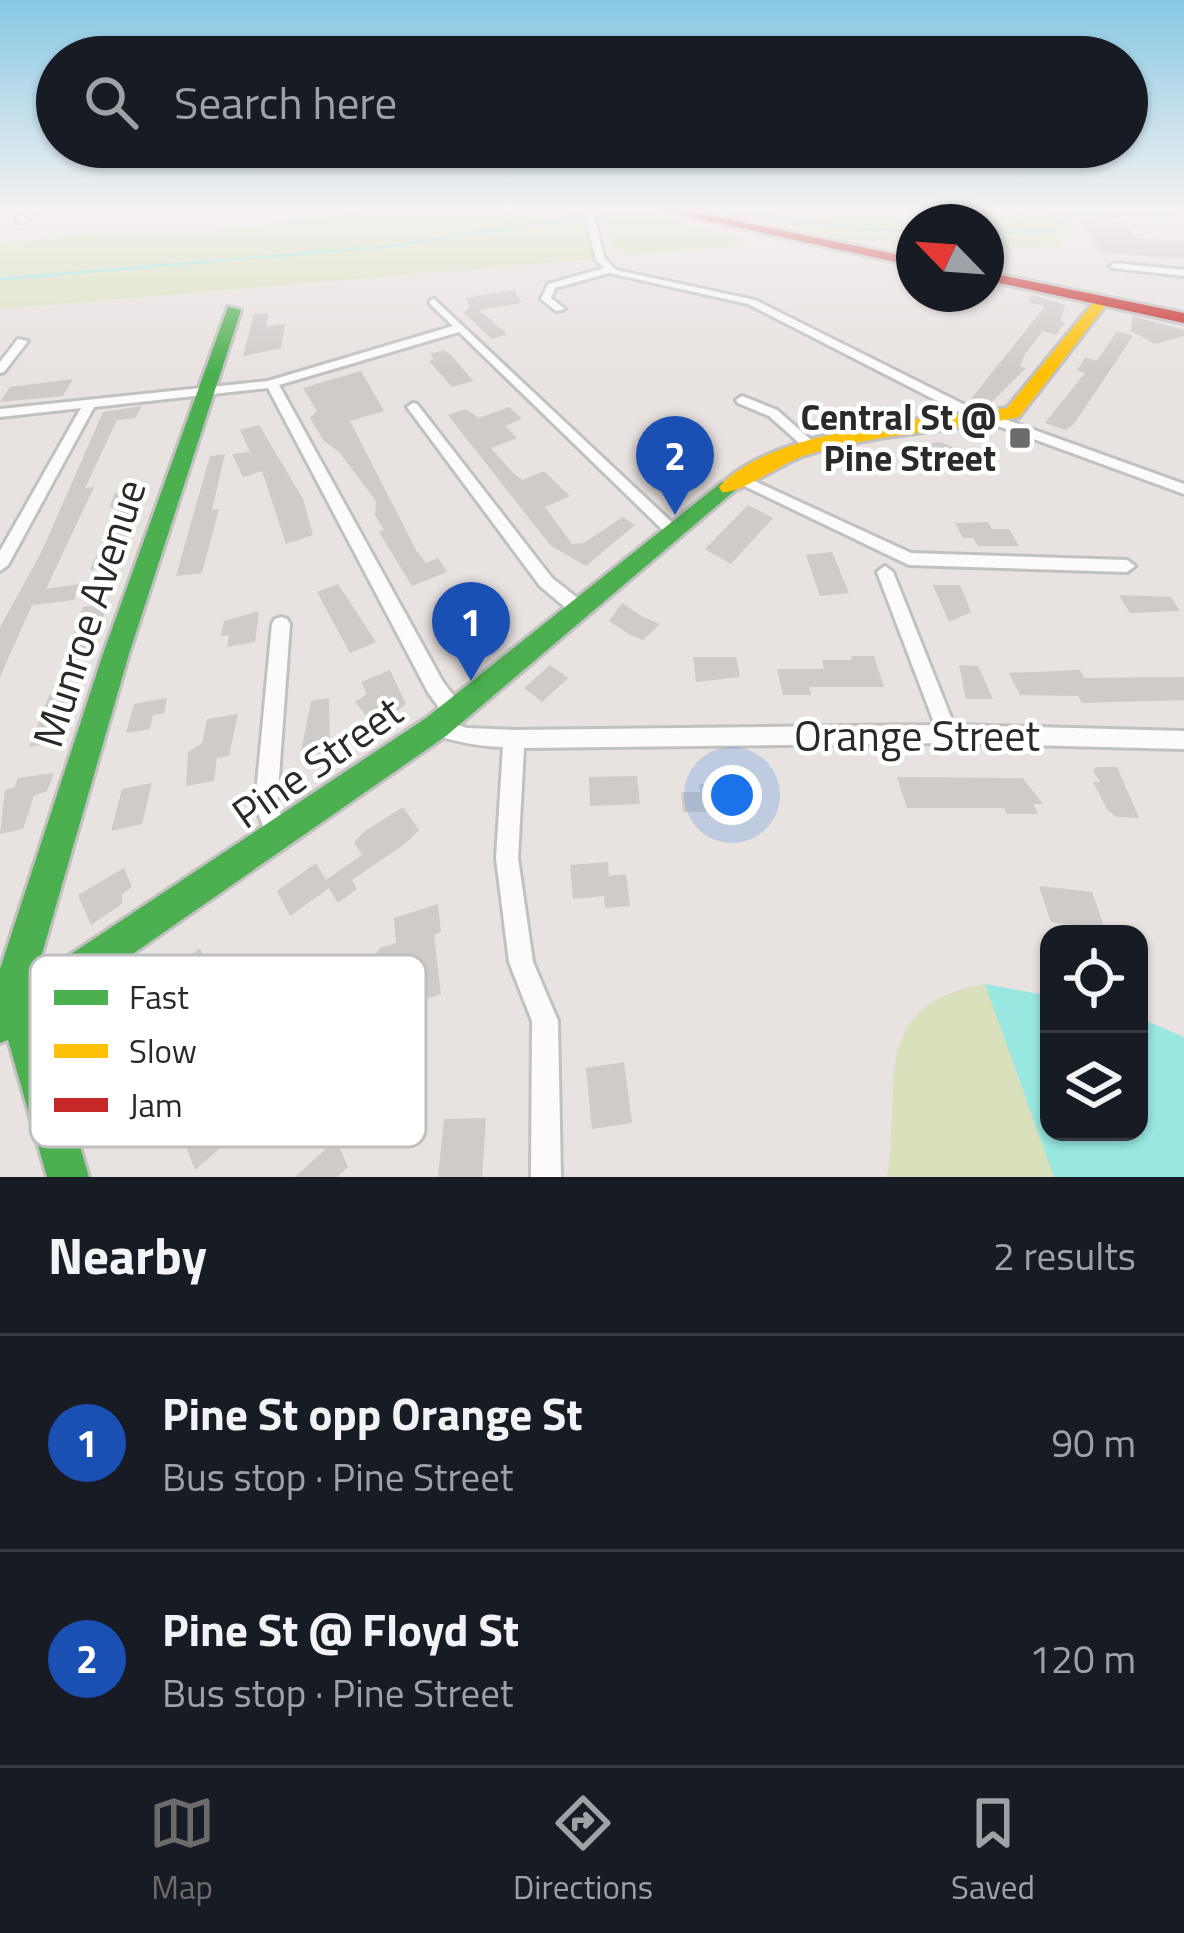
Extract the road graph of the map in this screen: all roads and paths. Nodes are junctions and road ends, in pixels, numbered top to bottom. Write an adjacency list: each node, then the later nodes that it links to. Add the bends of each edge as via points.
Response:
1 (606, 262): 3 (street)
2 (1115, 266): 4 (street)
3 (609, 270): 8 (street, via 550,286 546,299); 20 (street, via 759,305)
4 (1184, 272)
5 (1004, 280): 6 (street)
6 (1102, 301): 10 (street); 20 (street, via 1017,410)
7 (434, 302): 11 (street)
8 (560, 309)
9 (232, 310): 15 (street, Munroe Avenue)
10 (1184, 318)
11 (459, 328): 14 (street); 24 (street)
12 (22, 341): 13 (street)
13 (0, 370)
14 (270, 384): 15 (street); 30 (street)
15 (202, 391): 17 (street); 36 (street, Munroe Avenue, via 16,976)
16 (742, 400): 21 (street)
17 (90, 403): 19 (street); 25 (street)
18 (413, 406): 28 (street, via 546,582)
19 (0, 413)
20 (990, 419): 21 (street, Pine Street); 23 (street)
21 (811, 446): 22 (street, Pine Street)
22 (740, 478): 24 (street, Pine Street); 26 (street, via 909,559)
23 (1184, 489)
24 (673, 531): 28 (street, Pine Street)
25 (0, 565)
26 (1127, 566)
27 (885, 572): 31 (street)
28 (579, 609): 30 (street, Pine Street)
29 (281, 624): 34 (street, via 266,805)
30 (446, 719): 32 (street, Orange Street, via 467,737); 34 (street, Pine Street)
31 (948, 734): 32 (street, Orange Street); 33 (street, Orange Street)
32 (514, 739): 40 (street, via 507,859 521,962 545,1021)
33 (1184, 740)
34 (278, 836): 35 (street, Pine Street)
35 (103, 955)
36 (10, 1018): 37 (street, Munroe Avenue)
37 (30, 1073)
38 (57, 1147): 39 (street, Munroe Avenue)
39 (68, 1177)
40 (546, 1177)

